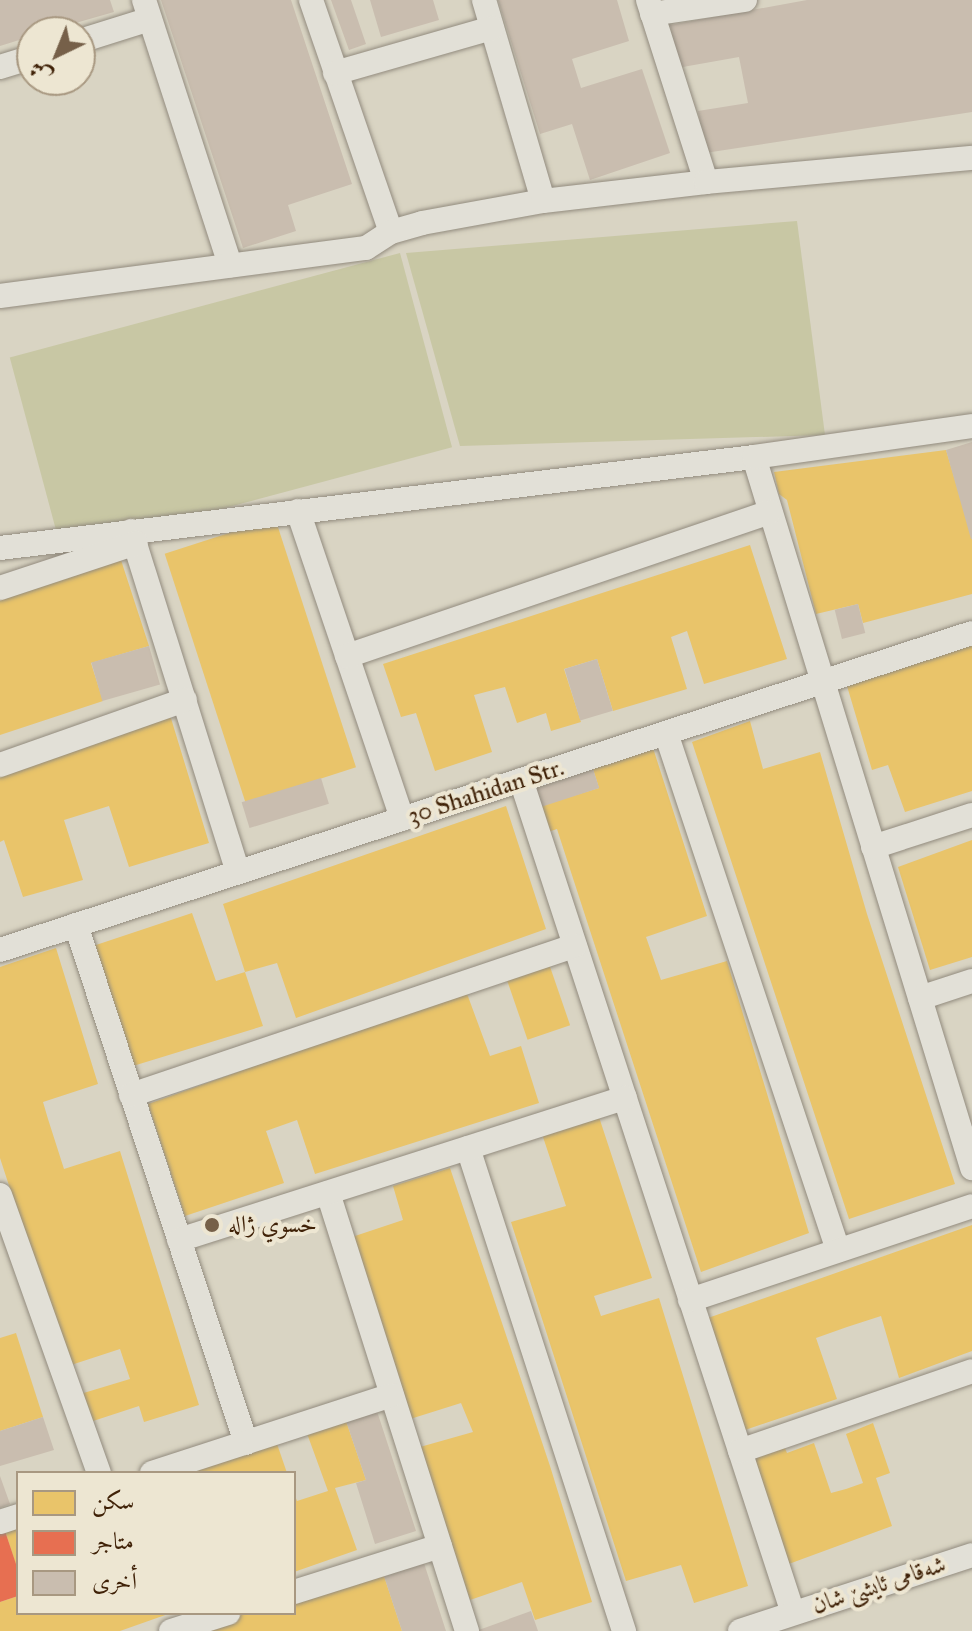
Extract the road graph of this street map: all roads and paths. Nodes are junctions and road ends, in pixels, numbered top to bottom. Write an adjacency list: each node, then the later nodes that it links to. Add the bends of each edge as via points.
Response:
1 (311, 0): 8 (street)
2 (484, 0): 6 (street)
3 (745, 0): 4 (street)
4 (650, 7): 10 (street)
5 (147, 10): 7 (street); 13 (street)
6 (492, 28): 8 (street); 11 (street)
7 (96, 34)
8 (335, 73): 12 (street)
9 (972, 158): 10 (street)
10 (706, 182): 11 (street)
11 (543, 201): 12 (street)
12 (391, 232): 13 (street, via 366,248)
13 (230, 265): 14 (street)
14 (0, 296)
15 (972, 426): 16 (street)
16 (754, 457): 17 (street); 18 (street)
17 (298, 511): 19 (street); 23 (street)
18 (770, 512): 23 (street); 24 (street)
19 (133, 537): 20 (street); 21 (street); 25 (street)
20 (0, 548)
21 (0, 588)
22 (972, 633): 24 (street, 30 Shahidan Str.)
23 (347, 656): 30 (street)
24 (822, 682): 26 (street, 30 Shahidan Str.); 31 (street)
25 (185, 700): 27 (street); 32 (street)
26 (666, 733): 28 (street, 30 Shahidan Str.); 46 (street)
27 (0, 765)
28 (521, 780): 30 (street, 30 Shahidan Str.); 34 (street)
29 (972, 815): 31 (street)
30 (402, 819): 32 (street, 30 Shahidan Str.)
31 (873, 847): 37 (street)
32 (238, 872): 33 (street, 30 Shahidan Str.)
33 (76, 925): 35 (street, 30 Shahidan Str.); 38 (street)
34 (575, 946): 38 (street); 39 (street)
35 (0, 950)
36 (972, 981): 37 (street)
37 (920, 998): 41 (street)
38 (131, 1095): 45 (street)
39 (625, 1098): 40 (street); 47 (street)
40 (468, 1148): 42 (street); 61 (street)
41 (972, 1168)
42 (328, 1193): 45 (street); 49 (street)
43 (0, 1195): 52 (street)
44 (972, 1206): 46 (street)
45 (179, 1240): 50 (street)
46 (838, 1250): 47 (street)
47 (690, 1300): 51 (street)
48 (972, 1371): 51 (street)
49 (392, 1395): 50 (street); 54 (street)
50 (246, 1443): 53 (street)
51 (740, 1451): 57 (street)
52 (98, 1471)
53 (158, 1471)
54 (440, 1546): 56 (street); 60 (street)
55 (972, 1555): 57 (street, شەقامی ئایشێ شان)
56 (296, 1591)
57 (793, 1613): 62 (street, شەقامی ئایشێ شان)
58 (222, 1615): 59 (street)
59 (171, 1631)
60 (467, 1631)
61 (624, 1631)
62 (740, 1631)

